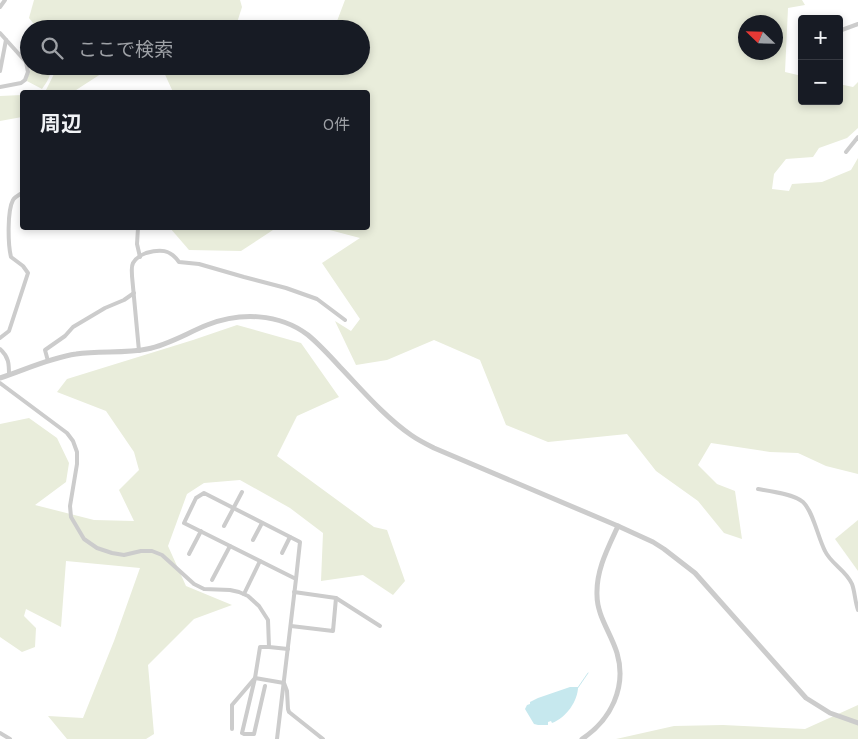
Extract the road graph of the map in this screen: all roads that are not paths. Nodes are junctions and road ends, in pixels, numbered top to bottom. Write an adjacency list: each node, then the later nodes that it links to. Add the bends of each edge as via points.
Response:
1 (5, 0): 2 (street)
2 (0, 7)
3 (858, 24): 4 (street)
4 (843, 30)
5 (0, 33): 6 (street)
6 (6, 40): 7 (street); 8 (street)
7 (20, 55)
8 (0, 71)
9 (27, 75): 10 (street, via 21,84)
10 (0, 86)
11 (858, 137): 12 (street)
12 (846, 152)
13 (20, 194): 18 (street, via 14,198 10,210 9,249 11,257 28,273 8,331)
14 (138, 230): 15 (street)
15 (140, 257): 16 (street, via 132,266); 17 (street, via 160,250 179,262 199,264 286,288 318,299)
16 (134, 293): 20 (street); 21 (street, via 73,327 45,350)
17 (345, 320)
18 (0, 338)
19 (0, 349): 22 (street, via 9,362)
20 (139, 351): 21 (street, via 85,353); 30 (street, via 225,319 254,316 281,321 318,344 387,416 412,436)
21 (48, 361): 22 (street)
22 (9, 375): 23 (street)
23 (0, 378)
24 (0, 383): 41 (street, via 73,441 77,464 71,517 84,539 112,553 124,555 142,551 162,555 204,589)
25 (758, 489): 43 (street, via 802,501 809,510 826,554 845,572 852,585)
26 (242, 492): 27 (street)
27 (233, 508): 28 (street); 29 (street); 31 (street, via 204,493 196,498 184,523)
28 (262, 523): 32 (street); 33 (street)
29 (224, 526)
30 (618, 526): 51 (street, via 653,542 695,573 806,698 830,713); 57 (street, via 600,569 596,596 617,653 619,684 615,701 602,724)
31 (201, 531): 34 (street); 36 (street)
32 (290, 537): 35 (street); 38 (street, via 300,542)
33 (253, 540)
34 (230, 546): 37 (street); 39 (street)
35 (282, 553)
36 (189, 554)
37 (260, 561): 38 (street); 41 (street)
38 (296, 579): 40 (street)
39 (212, 580)
40 (294, 592): 42 (street); 44 (street)
41 (244, 594): 46 (street, via 259,606 268,620)
42 (336, 598): 44 (street, via 333,631); 45 (street)
43 (858, 610)
44 (291, 626): 47 (street)
45 (380, 626)
46 (269, 647): 47 (street); 48 (street, via 260,647)
47 (288, 649): 49 (street)
48 (255, 678): 49 (street); 50 (street, via 244,734 254,734); 52 (street, via 232,705)
49 (284, 683): 55 (street); 56 (street, via 289,712)
50 (265, 686)
51 (858, 723)
52 (232, 729)
53 (0, 732): 54 (street)
54 (10, 739)
55 (277, 739)
56 (323, 739)
57 (582, 739)

